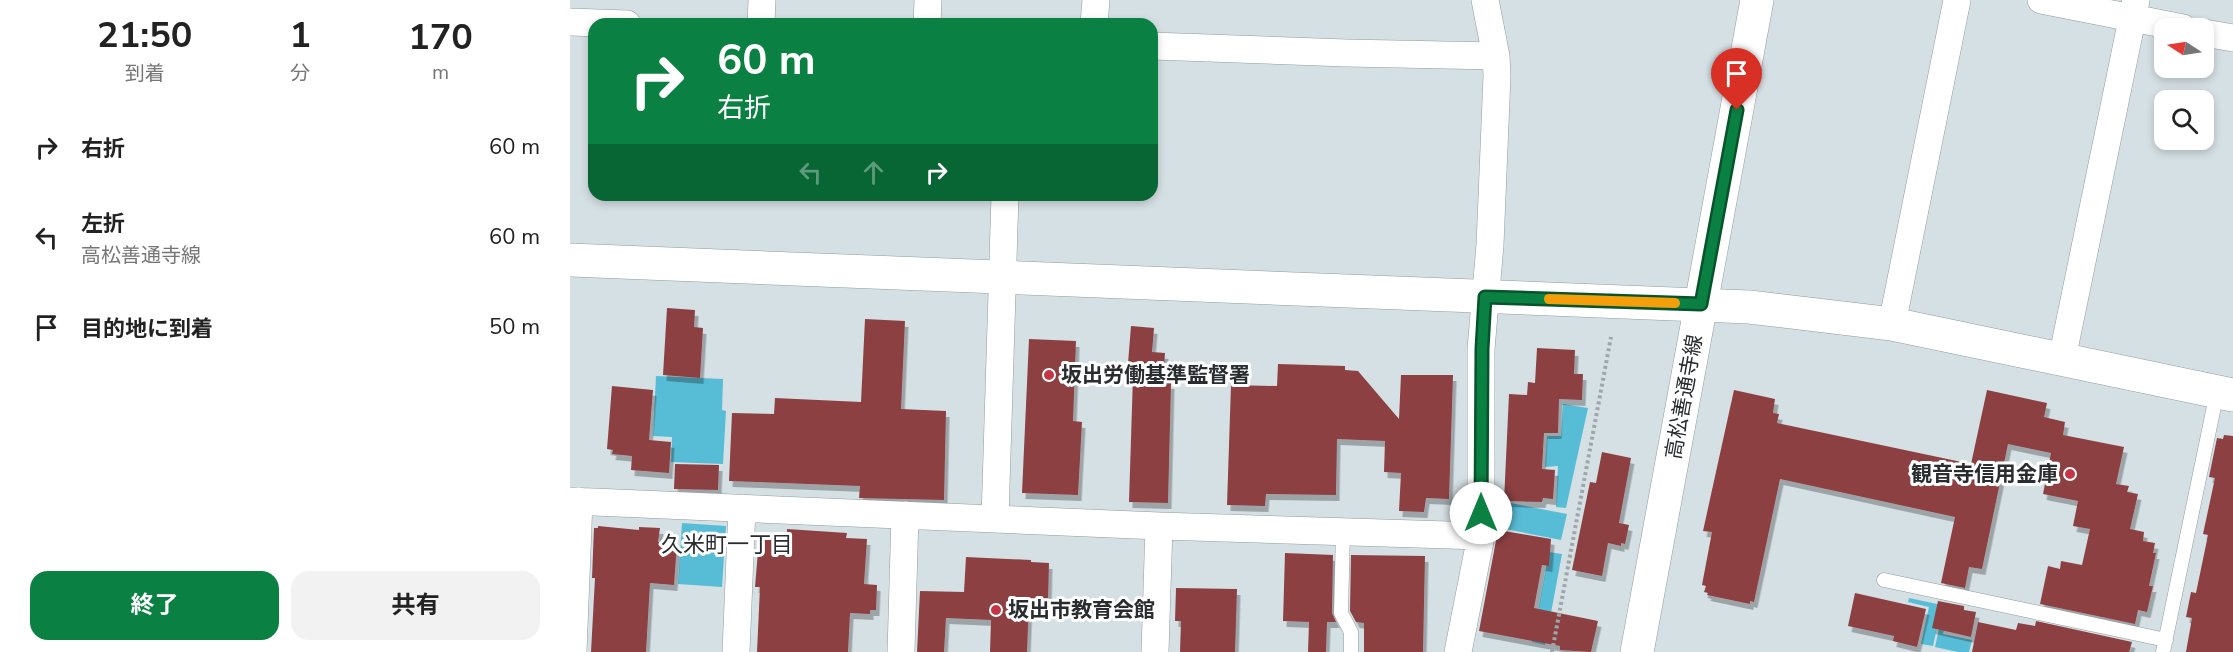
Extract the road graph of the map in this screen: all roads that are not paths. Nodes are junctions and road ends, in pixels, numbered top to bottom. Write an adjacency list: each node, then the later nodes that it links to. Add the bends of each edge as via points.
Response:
1 (762, 0): 9 (street)
2 (928, 0): 10 (street)
3 (1096, 0): 11 (street)
4 (1485, 0): 18 (street)
5 (1757, 0): 23 (street, 高松善通寺線)
6 (1957, 0): 24 (street)
7 (2041, 0): 8 (street)
8 (2134, 9): 12 (street); 25 (street)
9 (761, 18)
10 (927, 18)
11 (1094, 18)
12 (2157, 18)
13 (588, 19): 14 (street)
14 (570, 22)
15 (2214, 35): 16 (street)
16 (2233, 38)
17 (1158, 46): 18 (street)
18 (1496, 56): 22 (street)
19 (1005, 201): 21 (street)
20 (570, 260): 21 (street)
21 (1003, 276): 22 (street); 30 (street)
22 (1485, 297): 23 (street); 33 (street)
23 (1701, 304): 24 (street); 42 (street, 高松善通寺線)
24 (1892, 324): 25 (street)
25 (2062, 359): 26 (street)
26 (2225, 394): 35 (lane)
27 (574, 501): 28 (street); 36 (street)
28 (742, 508): 29 (street); 37 (street)
29 (904, 515): 30 (street); 38 (street)
30 (995, 519): 31 (street)
31 (1159, 526): 32 (street); 39 (street)
32 (1343, 531): 33 (street); 40 (lane, via 1341,613 1351,632)
33 (1481, 536): 41 (street)
34 (1884, 580): 35 (lane)
35 (2165, 646)
36 (573, 652)
37 (736, 652)
38 (901, 652)
39 (1155, 652)
40 (1351, 652)
41 (1458, 652)
42 (1637, 652)

